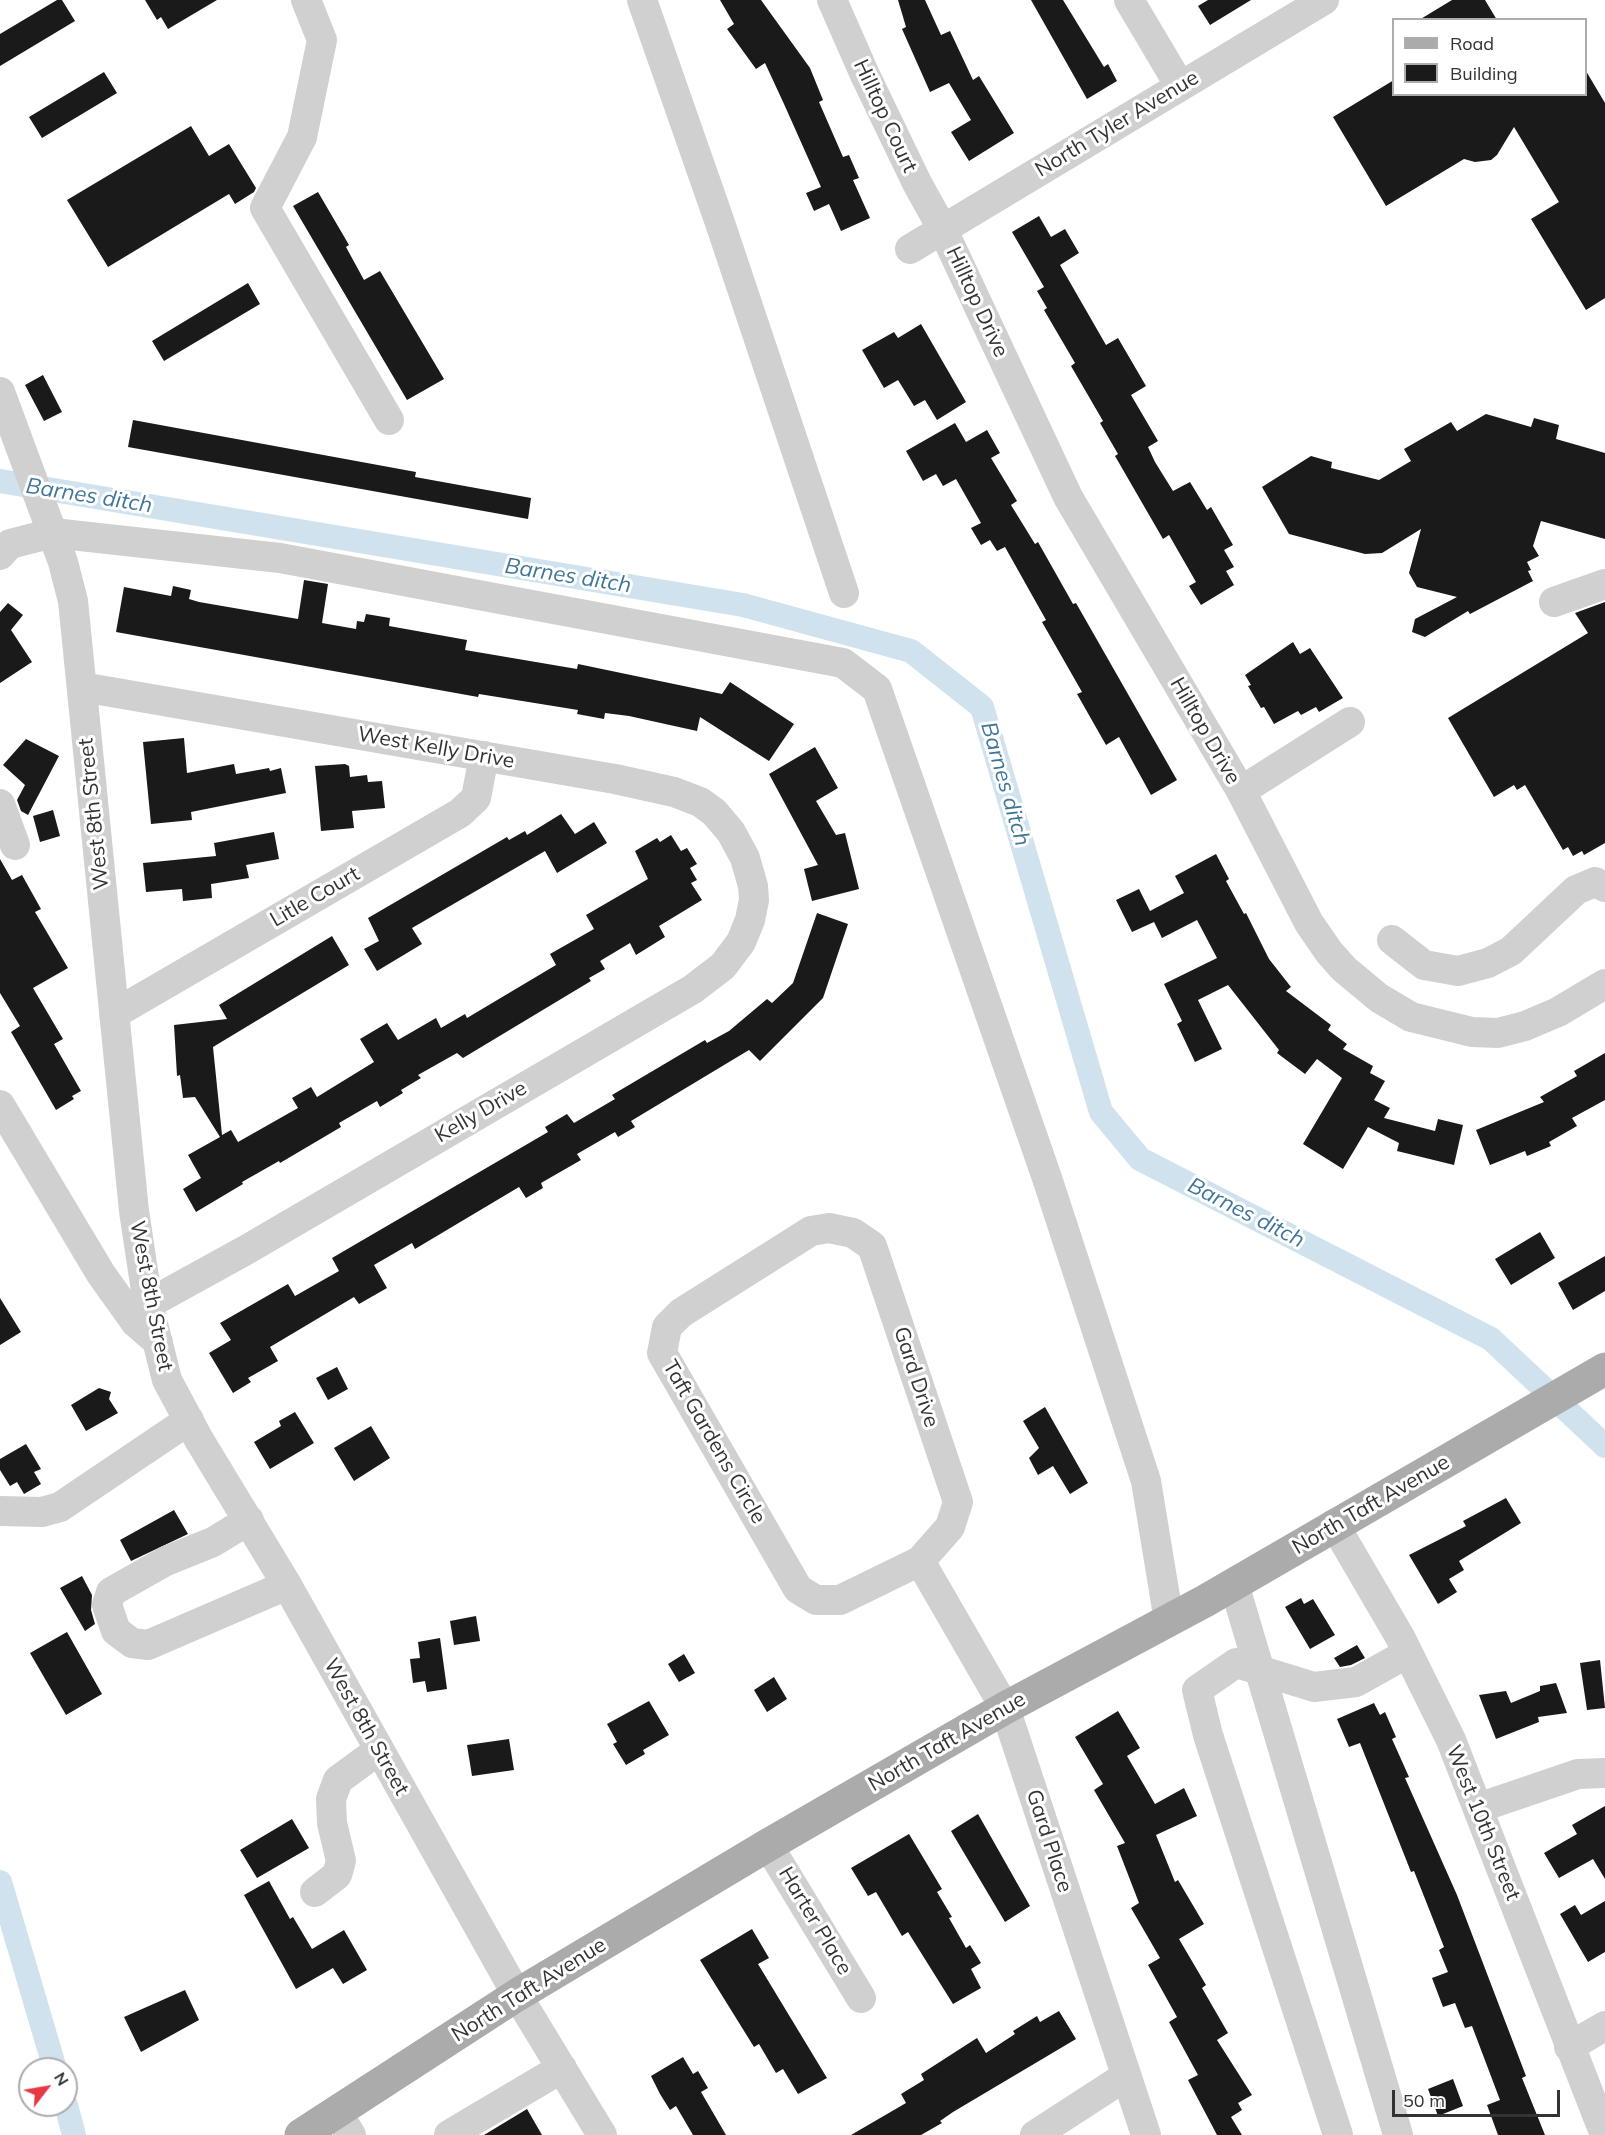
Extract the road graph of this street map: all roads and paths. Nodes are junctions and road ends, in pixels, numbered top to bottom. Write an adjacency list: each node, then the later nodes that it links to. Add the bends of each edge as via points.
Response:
1 (306, 0): 10 (street, via 322,40 302,137 265,208)
2 (642, 0): 14 (street)
3 (832, 0): 7 (street, Hilltop Court)
4 (1129, 0): 6 (street)
5 (1324, 0): 6 (street, North Tyler Avenue)
6 (1180, 86): 7 (street, North Tyler Avenue)
7 (943, 230): 8 (street, North Tyler Avenue); 19 (street, Hilltop Drive, via 1068,497)
8 (910, 249)
9 (0, 392): 11 (street, West 8th Street)
10 (389, 420)
11 (51, 529): 12 (street, via 10,544); 16 (street, West 8th Street, via 73,601); 39 (street, via 280,558 843,663 877,689 1047,1178 1146,1481)
12 (0, 555)
13 (1605, 584): 15 (street)
14 (844, 593)
15 (1554, 602)
16 (82, 687): 18 (street, West Kelly Drive); 26 (street, West 8th Street)
17 (1350, 722): 19 (street)
18 (484, 756): 22 (street, West Kelly Drive, via 687,796 714,812 731,832); 26 (street, Litle Court, via 476,798 460,813)
19 (1240, 791): 25 (street, Hilltop Drive, via 1309,923 1329,952 1379,998 1411,1017 1473,1032 1498,1033 1558,1012)
20 (0, 804): 21 (street)
21 (15, 845)
22 (750, 873): 29 (street, Kelly Drive, via 754,900 741,942 723,966 693,988)
23 (1605, 887): 24 (street, via 1595,882 1576,890 1511,951 1458,971 1424,964)
24 (1392, 940)
25 (1605, 984)
26 (114, 1014): 29 (street, West 8th Street, via 134,1211)
27 (0, 1105): 30 (street, via 101,1274 136,1323)
28 (811, 1231): 36 (street, Gard Drive, via 829,1228 853,1233 872,1246 958,1502 950,1527); 36 (street, Taft Gardens Circle, via 681,1313 667,1327 662,1353 798,1589 816,1600 840,1600)
29 (148, 1304): 30 (street, West 8th Street)
30 (158, 1342): 32 (street, West 8th Street, via 167,1380)
31 (1605, 1369): 35 (main road, North Taft Avenue)
32 (189, 1420): 33 (street, via 60,1507 42,1512); 34 (street, West 8th Street)
33 (0, 1511)
34 (249, 1520): 38 (street, West 8th Street); 38 (street, via 111,1592 107,1605 116,1631 132,1643 148,1646)
35 (1334, 1524): 37 (main road, North Taft Avenue); 40 (street, West 10th Street)
36 (920, 1561): 42 (street, Gard Place)
37 (1234, 1584): 39 (main road, North Taft Avenue); 41 (street)
38 (287, 1585): 43 (street, West 8th Street)
39 (1169, 1621): 42 (main road, North Taft Avenue)
40 (1408, 1653): 41 (street, via 1356,1682 1314,1687); 45 (street, West 10th Street, via 1451,1740)
41 (1262, 1673): 60 (street, via 1236,1663 1197,1690 1208,1735); 61 (street)
42 (1005, 1708): 46 (main road, North Taft Avenue); 53 (street, Gard Place)
43 (379, 1750): 47 (street, via 338,1780 331,1799 341,1862 337,1875); 48 (street, West 8th Street)
44 (1605, 1773): 45 (street, via 1578,1774)
45 (1478, 1808): 51 (street, West 10th Street)
46 (768, 1845): 48 (main road, North Taft Avenue); 49 (street, Harter Place)
47 (315, 1892)
48 (517, 1995): 52 (street, West 8th Street); 54 (main road, North Taft Avenue)
49 (861, 1998)
50 (1605, 2025): 51 (street)
51 (1569, 2047): 62 (street, West 10th Street)
52 (562, 2068): 56 (street); 57 (street, West 8th Street)
53 (1126, 2076): 58 (street); 59 (street, Gard Place)
54 (344, 2123): 55 (main road, North Taft Avenue)
55 (301, 2135)
56 (449, 2135)
57 (602, 2135)
58 (1035, 2135)
59 (1146, 2135)
60 (1338, 2135)
61 (1398, 2135)
62 (1605, 2135)

